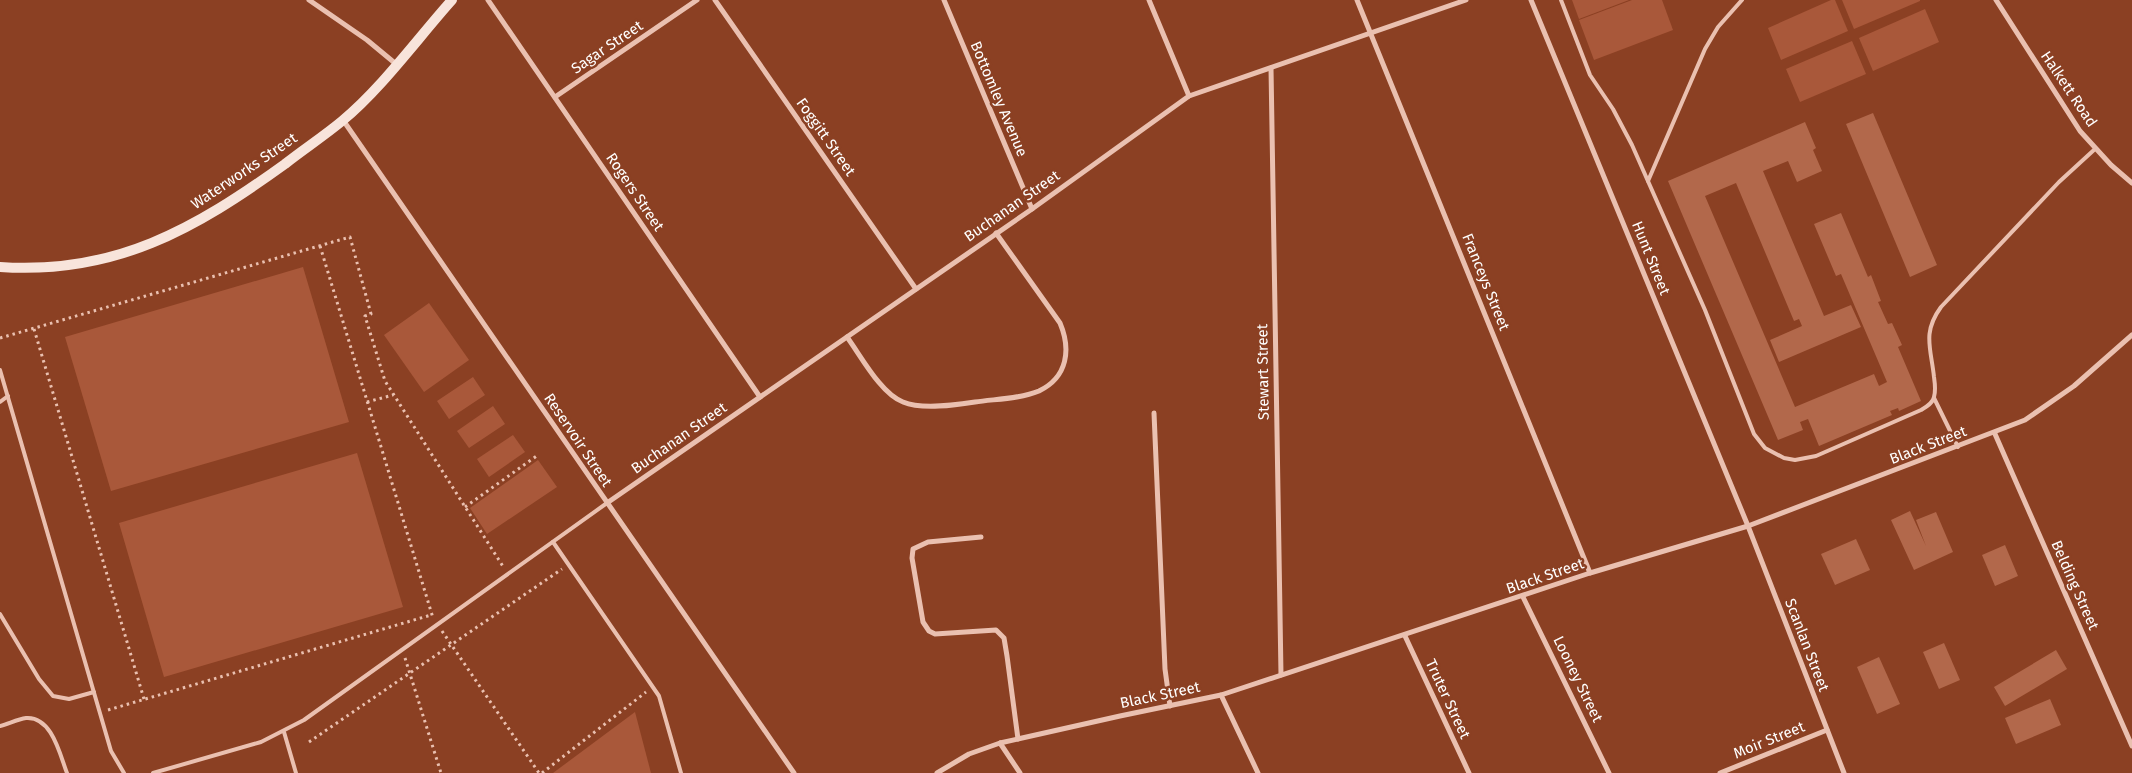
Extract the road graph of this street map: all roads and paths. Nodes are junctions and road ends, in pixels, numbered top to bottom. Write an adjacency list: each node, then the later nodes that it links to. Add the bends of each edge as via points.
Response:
1 (309, 0): 15 (street)
2 (452, 0): 15 (street, Waterworks Street)
3 (488, 0): 18 (street, Rogers Street)
4 (697, 0): 18 (street, Sagar Street)
5 (715, 0): 27 (street, Foggitt Street)
6 (944, 0): 23 (street, Bottomley Avenue)
7 (1149, 0): 17 (street)
8 (1357, 0): 14 (street, Franceys Street)
9 (1466, 0): 14 (street, Buchanan Street)
10 (1531, 0): 45 (street, Hunt Street)
11 (1561, 0): 21 (lane, via 1590,74 1632,145)
12 (1742, 0): 21 (lane, via 1718,27 1705,49)
13 (1996, 0): 20 (street, Halkett Road, via 2080,131)
14 (1371, 33): 16 (street, Buchanan Street); 49 (street, Franceys Street)
15 (396, 64): 19 (street, Waterworks Street)
16 (1271, 68): 17 (street, Buchanan Street); 61 (street, Stewart Street)
17 (1189, 96): 23 (street, Buchanan Street)
18 (555, 97): 35 (street, Rogers Street)
19 (343, 120): 26 (street, Waterworks Street, via 238,196 177,233 136,251 104,260 37,268); 43 (street, Reservoir Street)
20 (2095, 148): 22 (street, Halkett Road); 36 (lane, via 2059,182 1932,320 1929,330)
21 (1648, 181): 36 (lane, via 1705,310 1754,434 1765,448 1795,460 1816,456 1921,410)
22 (2132, 183)
23 (1032, 209): 24 (street, Buchanan Street)
24 (996, 232): 27 (street, Buchanan Street); 30 (street, via 1060,323 1065,336 1066,362 1054,380 1039,391 956,405 903,402 890,394)
25 (320, 246): 28 (path); 33 (path, via 350,237 371,314 365,316 385,381); 38 (path)
26 (0, 267)
27 (916, 289): 30 (street, Buchanan Street)
28 (34, 328): 31 (path); 65 (path)
29 (2132, 335): 40 (street, Black Street, via 2047,406)
30 (847, 337): 35 (street, Buchanan Street)
31 (0, 338)
32 (0, 370): 34 (lane)
33 (393, 395): 38 (path); 44 (path)
34 (8, 396): 37 (lane); 63 (lane)
35 (760, 397): 43 (street, Buchanan Street)
36 (1934, 398): 41 (lane)
37 (0, 402)
38 (367, 402): 54 (path)
39 (1154, 413): 66 (street, via 1164,669)
40 (1995, 434): 41 (street, Black Street); 74 (street, Belding Street)
41 (1958, 448): 45 (street, Black Street)
42 (538, 455): 44 (path)
43 (606, 504): 47 (lane); 82 (street, Reservoir Street)
44 (465, 507): 50 (path)
45 (1748, 526): 49 (street, Black Street); 69 (street, Scanlan Street)
46 (980, 537): 71 (street, via 928,542 913,549 923,622 935,634 1000,632 1004,638)
47 (553, 542): 48 (lane); 50 (lane)
48 (568, 564): 58 (path); 62 (lane)
49 (1590, 573): 51 (street, Black Street)
50 (508, 575): 59 (lane)
51 (1523, 597): 57 (street, Black Street); 87 (street, Looney Street)
52 (439, 613): 54 (path)
53 (0, 614): 63 (lane, via 39,679 53,696 69,699)
54 (431, 615): 55 (path); 65 (path)
55 (436, 623)
56 (441, 630): 58 (path)
57 (1405, 636): 61 (street, Black Street); 86 (street, Truter Street)
58 (451, 645): 60 (path); 80 (path)
59 (403, 650): 60 (path); 70 (lane)
60 (410, 673): 72 (path); 79 (path)
61 (1281, 675): 64 (street, Black Street)
62 (653, 687): 80 (path); 81 (lane, via 659,696)
63 (94, 692): 67 (lane)
64 (1220, 695): 66 (street, Black Street); 85 (street)
65 (144, 699): 67 (path)
66 (1170, 706): 71 (street, Black Street)
67 (100, 712): 76 (lane, via 111,751)
68 (0, 726): 75 (lane, via 26,718 38,719 56,744)
69 (1827, 730): 88 (street, Moir Street); 89 (street, Scanlan Street)
70 (284, 732): 77 (lane, via 261,742); 78 (lane)
71 (1018, 739): 73 (street, Black Street)
72 (308, 742)
73 (1000, 743): 83 (street, Black Street, via 969,754); 84 (street)
74 (2132, 746)
75 (67, 773)
76 (124, 773)
77 (153, 773)
78 (296, 773)
79 (440, 773)
80 (541, 773)
81 (681, 773)
82 (794, 773)
83 (937, 773)
84 (1020, 773)
85 (1258, 773)
86 (1469, 773)
87 (1609, 773)
88 (1720, 773)
89 (1844, 773)

